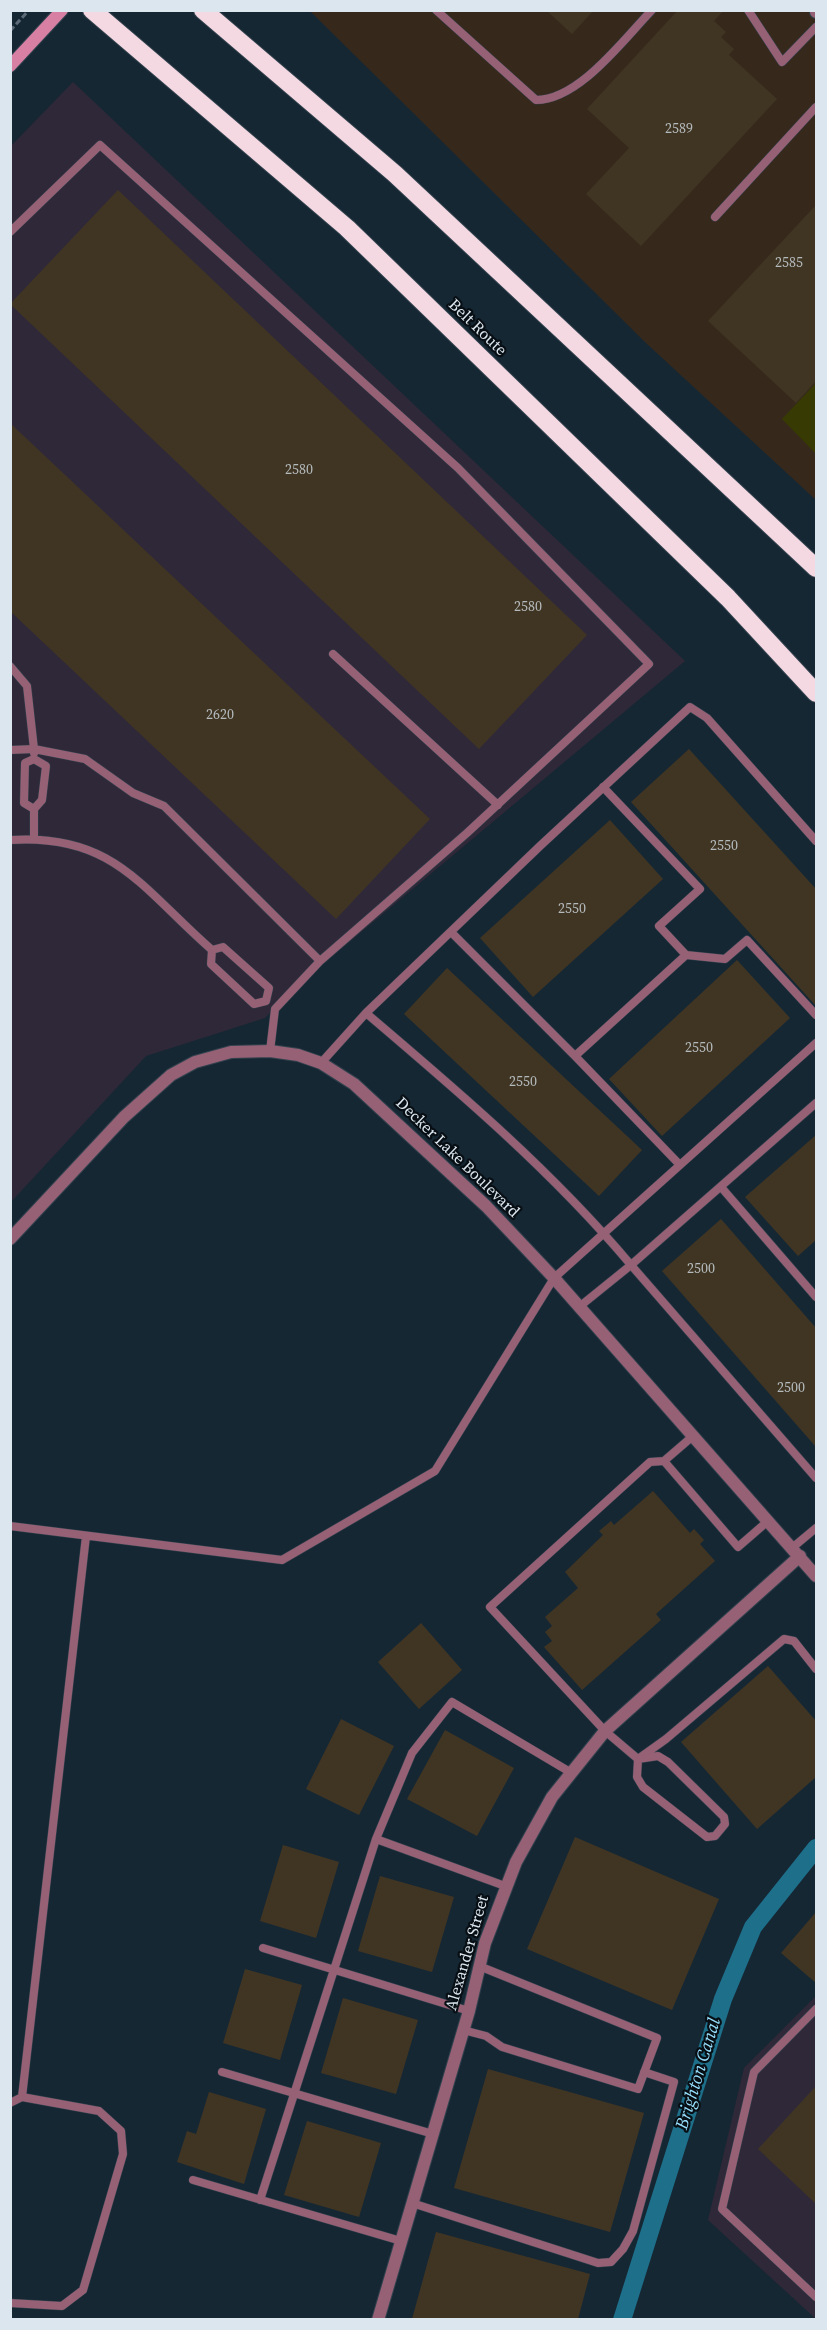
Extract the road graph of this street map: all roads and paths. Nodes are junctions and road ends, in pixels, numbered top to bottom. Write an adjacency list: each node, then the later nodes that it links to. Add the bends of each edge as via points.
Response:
1 (29, 10): 9 (path)
2 (62, 10): 10 (street)
3 (92, 10): 17 (highway, Belt Route, via 347,228 728,598)
4 (203, 10): 14 (highway, via 395,174)
5 (436, 10): 6 (lane, via 536,100 551,100 580,83)
6 (652, 10)
7 (748, 10): 8 (lane, via 782,62)
8 (816, 27)
9 (11, 30)
10 (10, 66)
11 (816, 107): 12 (lane)
12 (715, 217)
13 (10, 232): 22 (lane, via 100,145 458,468 649,664)
14 (816, 568)
15 (333, 654): 22 (lane)
16 (10, 666): 18 (lane, via 27,686)
17 (816, 693)
18 (34, 749): 19 (lane); 20 (lane); 30 (lane, via 85,759 133,793 164,807)
19 (10, 750)
20 (34, 759): 23 (lane, via 46,766 42,800); 23 (lane, via 25,763 24,803)
21 (603, 787): 26 (lane, via 690,707 707,718); 27 (lane); 29 (lane, via 700,889 659,926)
22 (498, 805): 30 (lane)
23 (34, 810): 24 (lane)
24 (34, 838): 25 (lane); 28 (lane, via 59,840 120,865)
25 (10, 840)
26 (816, 841)
27 (450, 932): 33 (lane); 37 (lane)
28 (212, 950): 31 (lane, via 211,964 231,983 254,1004); 31 (lane, via 223,947 269,988)
29 (686, 956): 34 (lane, via 725,959 747,940); 37 (lane)
30 (320, 961): 32 (lane)
31 (266, 1001): 32 (lane)
32 (275, 1009): 36 (lane)
33 (366, 1013): 38 (lane); 42 (lane, via 488,1116)
34 (816, 1015)
35 (816, 1043): 40 (lane)
36 (270, 1050): 38 (street, Decker Lake Boulevard); 43 (street, Decker Lake Boulevard, via 231,1052 195,1062 171,1075 124,1117)
37 (575, 1056): 40 (lane)
38 (321, 1063): 45 (street, Decker Lake Boulevard, via 354,1084 389,1115 486,1206)
39 (816, 1103): 41 (lane)
40 (678, 1164): 42 (lane)
41 (721, 1187): 44 (lane); 46 (lane)
42 (604, 1233): 44 (lane); 45 (lane)
43 (10, 1239)
44 (631, 1265): 47 (lane); 50 (lane)
45 (554, 1278): 47 (street, Decker Lake Boulevard); 54 (lane, via 435,1472 282,1560)
46 (816, 1297)
47 (579, 1307): 48 (street, Decker Lake Boulevard)
48 (693, 1436): 49 (lane); 51 (street, Decker Lake Boulevard)
49 (664, 1461): 51 (lane, via 738,1547); 58 (lane, via 650,1462 490,1607)
50 (816, 1478)
51 (768, 1521): 55 (street, Decker Lake Boulevard)
52 (10, 1526): 54 (lane)
53 (816, 1528): 55 (lane)
54 (86, 1536): 72 (lane)
55 (796, 1552): 56 (street, Decker Lake Boulevard); 58 (street, Alexander Street)
56 (816, 1576)
57 (816, 1669): 59 (lane, via 794,1641 784,1639)
58 (605, 1731): 59 (lane); 60 (street, Alexander Street)
59 (638, 1758): 59 (lane, via 658,1756 668,1762 724,1817 725,1824 715,1836 707,1837 643,1787 637,1777)
60 (570, 1772): 61 (lane, via 452,1702 412,1753); 62 (street, Alexander Street, via 552,1797)
61 (376, 1839): 62 (lane); 65 (lane)
62 (506, 1886): 64 (street, Alexander Street)
63 (263, 1948): 65 (lane)
64 (479, 1966): 67 (street, Alexander Street); 70 (lane, via 657,2038)
65 (334, 1969): 67 (lane); 71 (lane)
66 (816, 2009): 79 (lane, via 754,2072 722,2209)
67 (469, 2011): 68 (street, Alexander Street)
68 (463, 2030): 70 (lane, via 486,2036 502,2047 638,2089); 74 (street, Alexander Street)
69 (222, 2072): 71 (lane)
70 (644, 2072): 77 (lane, via 674,2082 633,2231 611,2262 598,2262)
71 (293, 2092): 74 (lane); 76 (lane)
72 (22, 2097): 73 (lane); 80 (lane, via 99,2111 121,2132 123,2154 83,2290 62,2306)
73 (10, 2103)
74 (433, 2134): 77 (street, Alexander Street)
75 (192, 2180): 76 (lane)
76 (260, 2200): 78 (lane)
77 (412, 2203): 78 (street, Alexander Street)
78 (401, 2241): 81 (street, Alexander Street)
79 (816, 2297)
80 (10, 2303)
81 (378, 2319)

